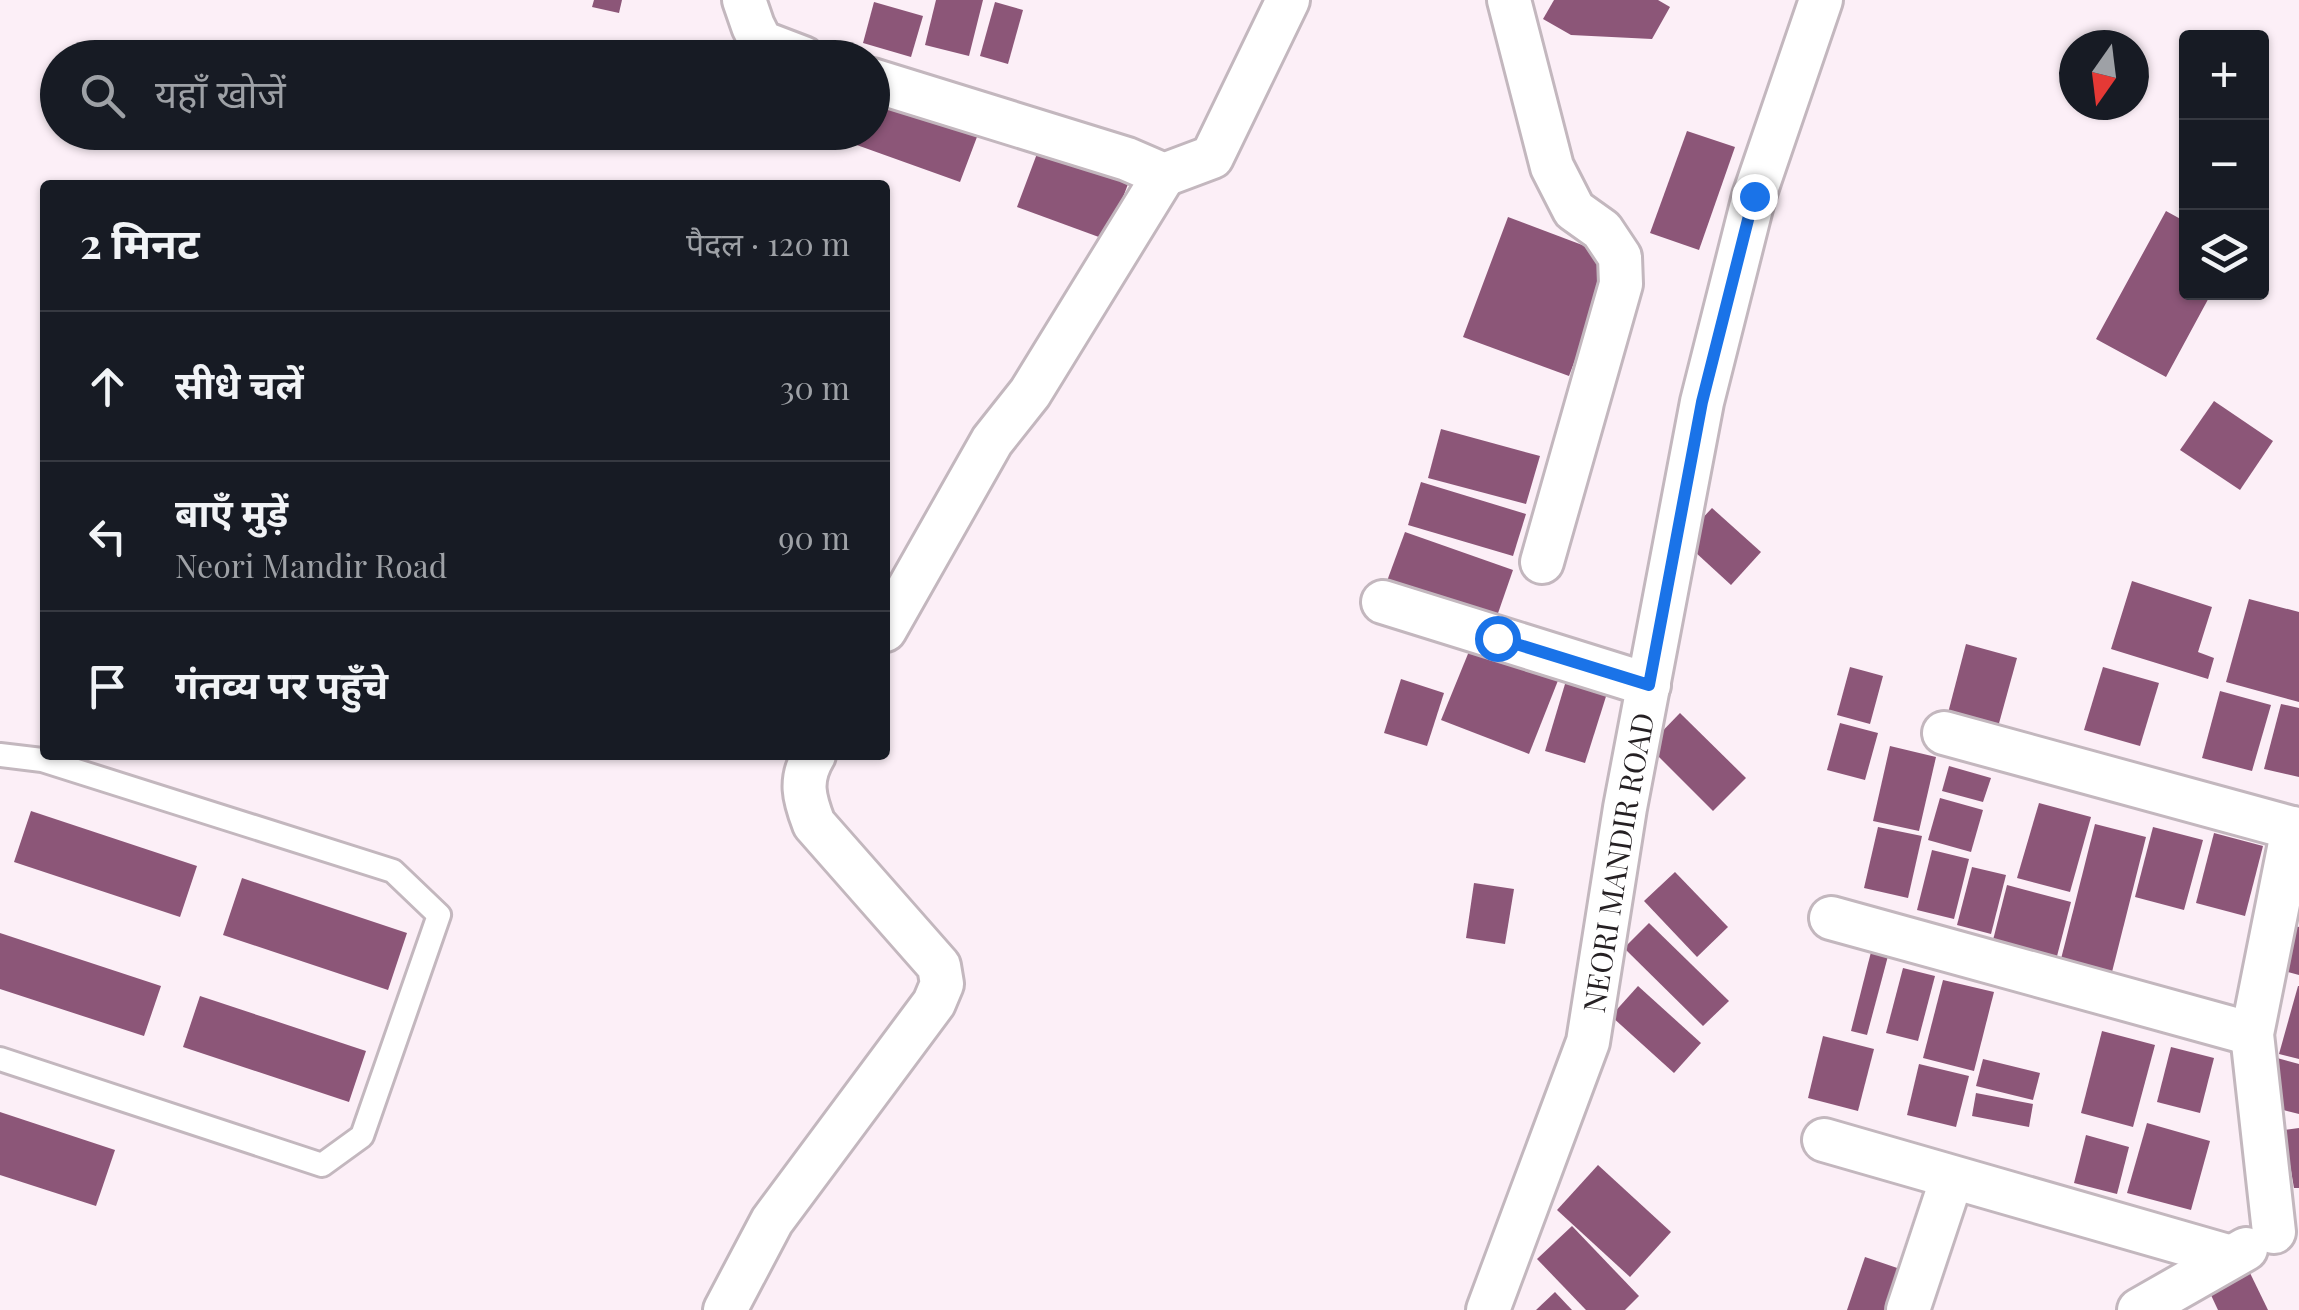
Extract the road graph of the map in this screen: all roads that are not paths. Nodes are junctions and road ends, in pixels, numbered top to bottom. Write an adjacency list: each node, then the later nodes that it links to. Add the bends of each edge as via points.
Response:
1 (744, 0): 5 (street)
2 (1288, 0): 7 (street, via 1212,157)
3 (1509, 0): 8 (street, via 1552,166 1574,210 1602,230 1620,258 1620,284)
4 (1820, 0): 11 (street, NEORI MANDIR ROAD, via 1749,215 1702,402)
5 (761, 40)
6 (890, 86): 7 (street)
7 (1164, 175): 10 (street, via 1030,393 992,441)
8 (1542, 562)
9 (1383, 602): 11 (street)
10 (890, 621)
11 (1649, 685): 26 (street, NEORI MANDIR ROAD, via 1588,1042)
12 (1944, 733): 17 (street)
13 (0, 755): 14 (lane)
14 (40, 760)
15 (42, 760): 20 (lane, via 394,871 438,914 362,1136 322,1165)
16 (811, 760): 25 (street, via 802,784 814,824 939,966 942,984 772,1221)
17 (2296, 829): 19 (street)
18 (1831, 918): 19 (street)
19 (2252, 1034): 23 (street)
20 (0, 1059)
21 (1824, 1140): 22 (street)
22 (1952, 1178): 24 (street); 27 (street)
23 (2287, 1226): 24 (street)
24 (2231, 1257): 28 (street)
25 (725, 1310)
26 (1488, 1310)
27 (1908, 1310)
28 (2139, 1310)

